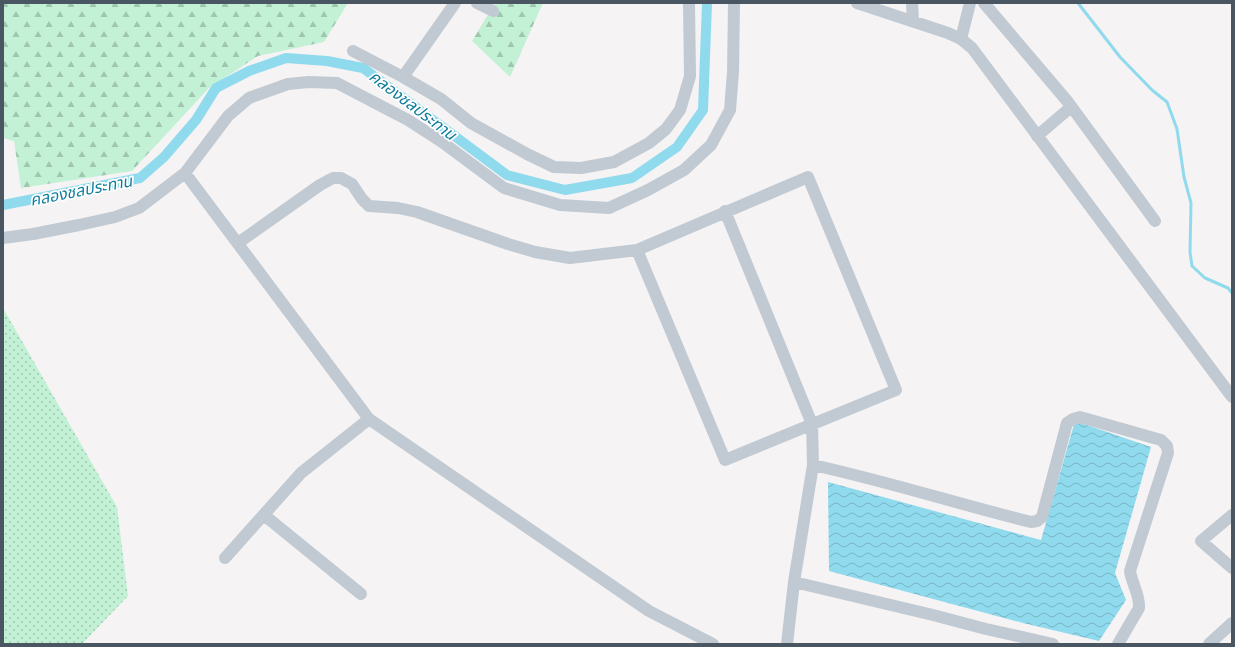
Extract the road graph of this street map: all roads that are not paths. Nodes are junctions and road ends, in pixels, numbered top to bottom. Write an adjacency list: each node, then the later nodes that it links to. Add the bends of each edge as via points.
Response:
1 (455, 3): 13 (street)
2 (477, 3): 9 (street)
3 (689, 3): 13 (street, via 690,76 680,110 666,129 649,143 614,162 581,168 554,167 471,123 441,99)
4 (734, 3): 16 (street, via 730,110 711,145 684,170 609,208 560,205 504,188 408,120 337,83 288,84 249,98 228,116)
5 (857, 3): 10 (street)
6 (912, 3): 10 (street)
7 (970, 3): 11 (street)
8 (984, 3): 14 (street)
9 (493, 11)
10 (913, 21): 11 (street)
11 (962, 39): 15 (street, via 972,48)
12 (353, 51): 13 (street)
13 (403, 77)
14 (1071, 107): 15 (street); 18 (street)
15 (1037, 136): 22 (street)
16 (185, 173): 19 (street, via 139,208 115,217); 20 (street)
17 (725, 211): 21 (street); 24 (street); 24 (street, via 808,177 896,390)
18 (1156, 221)
19 (3, 238)
20 (238, 243): 21 (street, via 320,185 333,178 341,178 352,184 369,206 416,212 536,252 570,258); 23 (street)
21 (637, 250): 24 (street, via 724,460)
22 (1232, 397)
23 (369, 418): 26 (street, via 301,473); 34 (street, via 648,611)
24 (812, 424): 25 (street)
25 (813, 465): 30 (street); 37 (street, via 863,476 1031,522 1042,517 1067,423 1073,419 1080,417 1161,440 1167,446 1168,452 1130,571 1139,608)
26 (264, 515): 28 (street); 31 (street)
27 (1232, 515): 29 (street, via 1200,541)
28 (225, 558)
29 (1232, 568)
30 (794, 582): 33 (street, via 933,614); 35 (street)
31 (361, 594)
32 (1232, 623): 38 (street)
33 (1038, 642): 36 (street)
34 (713, 644)
35 (787, 644)
36 (1053, 644)
37 (1118, 644)
38 (1209, 644)

